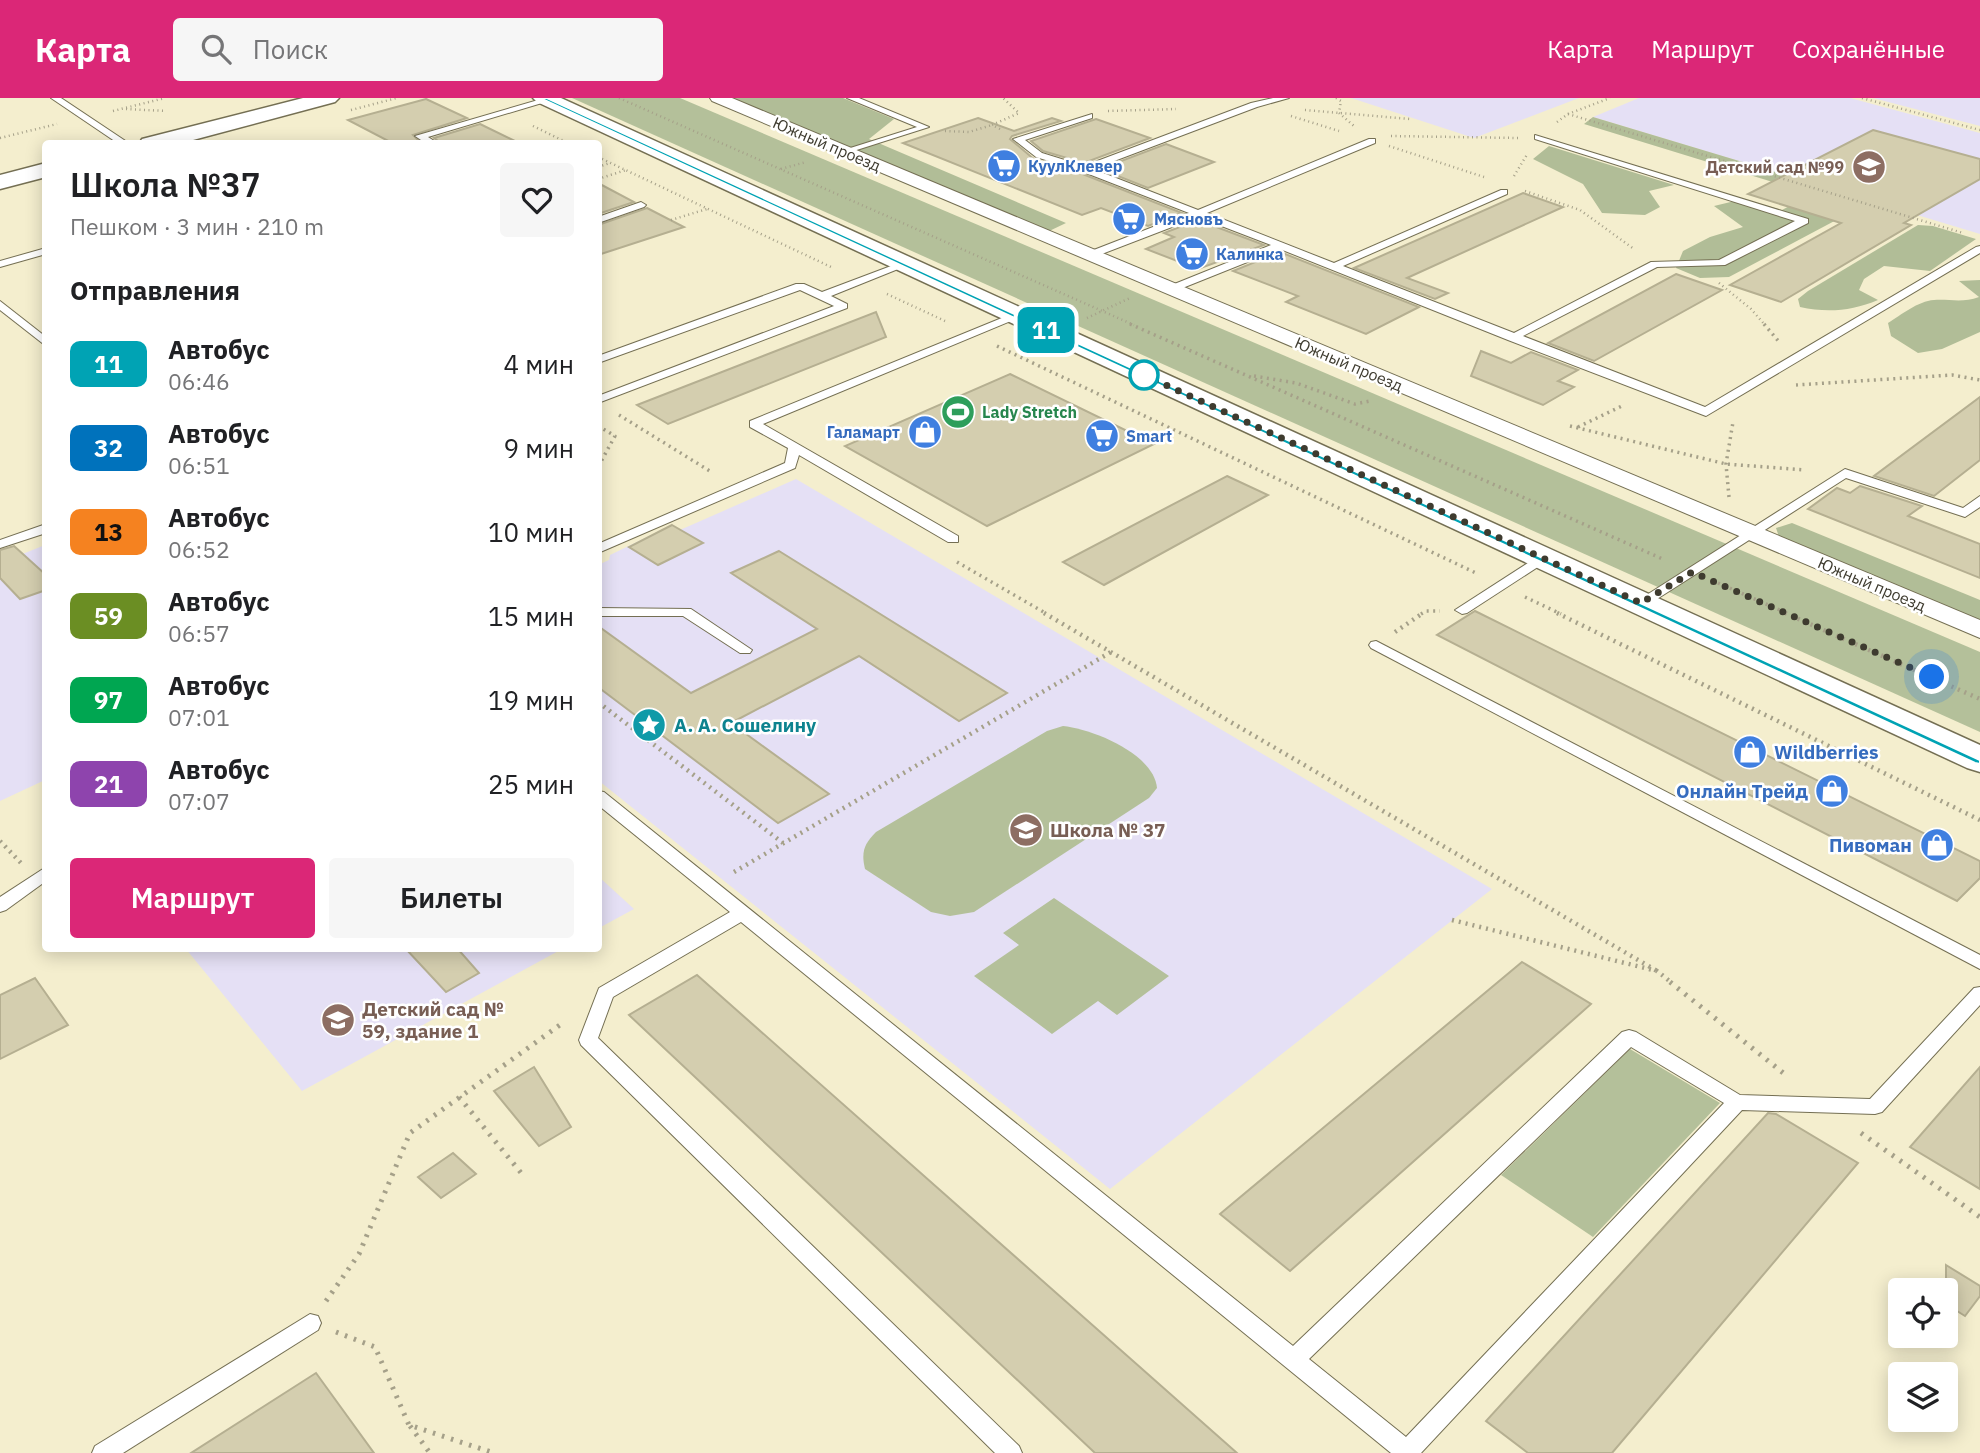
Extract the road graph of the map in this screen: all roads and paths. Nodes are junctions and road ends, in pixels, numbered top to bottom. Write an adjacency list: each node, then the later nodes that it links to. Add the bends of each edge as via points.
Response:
1 (55, 98): 18 (lane)
2 (165, 98): 18 (path)
3 (328, 98): 27 (main road)
4 (619, 98): 88 (path)
5 (718, 98): 31 (street, Южный проезд)
6 (851, 98): 21 (lane, via 925,127)
7 (1232, 98): 12 (lane)
8 (1285, 98): 12 (lane)
9 (1336, 98): 15 (path, via 1341,101)
10 (1862, 98): 22 (path)
11 (546, 99): 23 (lane); 56 (main road)
12 (1254, 105): 15 (path); 30 (path); 35 (lane)
13 (1179, 109): 14 (path)
14 (1100, 111)
15 (1339, 113): 19 (path); 30 (path)
16 (1568, 114): 48 (path)
17 (1089, 116): 35 (lane, via 1018,139 1039,155)
18 (85, 117): 25 (path); 26 (lane)
19 (1410, 119)
20 (992, 125): 21 (path, via 970,132)
21 (916, 130): 31 (lane)
22 (1980, 130)
23 (420, 136): 28 (lane); 29 (lane)
24 (1538, 137): 30 (path, via 1494,140 1396,135); 53 (lane, via 1804,221 1721,263)
25 (0, 138)
26 (119, 140)
27 (165, 140)
28 (414, 140)
29 (428, 140)
30 (1372, 141): 39 (path); 45 (lane)
31 (847, 152): 52 (street, Южный проезд)
32 (602, 159): 33 (path)
33 (611, 163): 34 (path); 36 (path)
34 (602, 166)
35 (1084, 169): 45 (lane)
36 (626, 170): 38 (path); 44 (path)
37 (42, 171): 40 (main road)
38 (602, 177)
39 (1483, 177)
40 (0, 182)
41 (1520, 190): 55 (path, via 1580,210)
42 (1504, 192): 57 (lane)
43 (642, 205): 46 (lane)
44 (707, 208): 47 (path); 58 (path)
45 (1199, 213): 49 (lane); 52 (lane)
46 (602, 218)
47 (671, 220)
48 (1967, 234)
49 (1280, 245): 57 (lane); 59 (lane)
50 (1980, 249): 67 (lane)
51 (42, 252): 54 (lane)
52 (1090, 255): 59 (street, Южный проезд)
53 (1694, 263): 55 (lane); 67 (path, via 1751,309)
54 (0, 264)
55 (1655, 264): 64 (lane)
56 (903, 265): 58 (lane); 62 (main road)
57 (1333, 267): 64 (lane)
58 (861, 281): 60 (lane); 63 (path)
59 (1171, 289): 80 (street, Южный проезд)
60 (822, 296): 66 (lane, via 800,286); 71 (lane, via 843,306)
61 (0, 304): 65 (lane)
62 (1014, 316): 63 (lane); 87 (main road)
63 (972, 334): 76 (lane, via 754,424); 89 (path)
64 (1512, 338): 70 (lane)
65 (42, 340)
66 (602, 359)
67 (1793, 360): 69 (lane)
68 (1980, 380): 69 (path, via 1952,376)
69 (1746, 388): 72 (lane)
70 (1653, 391): 72 (lane, via 1706,412); 74 (path)
71 (602, 398)
72 (1727, 400): 80 (path, via 1734,425 1726,464)
73 (610, 410): 78 (path)
74 (1577, 427)
75 (602, 428): 77 (path, via 615,436)
76 (794, 447): 78 (lane, via 791,465); 83 (lane)
77 (602, 460)
78 (737, 488): 85 (lane)
79 (1980, 500): 82 (lane, via 1965,513 1845,473)
80 (1732, 525): 82 (street, Южный проезд)
81 (42, 529): 84 (lane)
82 (1753, 534): 88 (lane); 93 (street, Южный проезд)
83 (953, 539)
84 (0, 544)
85 (602, 547)
86 (945, 555): 96 (path)
87 (1542, 558): 89 (lane); 90 (main road)
88 (1692, 572): 90 (lane); 97 (path)
89 (1500, 585): 91 (lane); 101 (path)
90 (1641, 603): 99 (main road)
91 (1462, 610): 94 (path, via 1426,611)
92 (602, 612): 95 (lane, via 685,612)
93 (1980, 630)
94 (1376, 645): 108 (lane)
95 (745, 650)
96 (1111, 652): 102 (path); 109 (path)
97 (1980, 698)
98 (602, 705): 102 (path)
99 (1980, 760)
100 (602, 799): 106 (lane)
101 (1980, 820)
102 (783, 843): 103 (path)
103 (732, 873)
104 (42, 875): 105 (lane)
105 (0, 906)
106 (741, 914): 110 (lane); 118 (lane)
107 (1452, 920): 109 (path)
108 (1980, 963)
109 (1657, 971): 114 (path)
110 (605, 993): 112 (path); 124 (lane, via 588,1040)
111 (1980, 993): 114 (lane, via 1875,1107)
112 (459, 1097): 115 (path); 117 (path, via 410,1133 359,1255)
113 (1737, 1102): 114 (lane); 118 (lane, via 1629,1037); 120 (lane)
114 (1823, 1105): 116 (path)
115 (522, 1174)
116 (1980, 1217)
117 (310, 1323): 119 (path, via 375,1347); 121 (lane)
118 (1293, 1360): 120 (lane)
119 (409, 1425): 122 (path); 123 (path)
120 (1408, 1452)
121 (103, 1453)
122 (430, 1453)
123 (494, 1453)
124 (1011, 1453)

